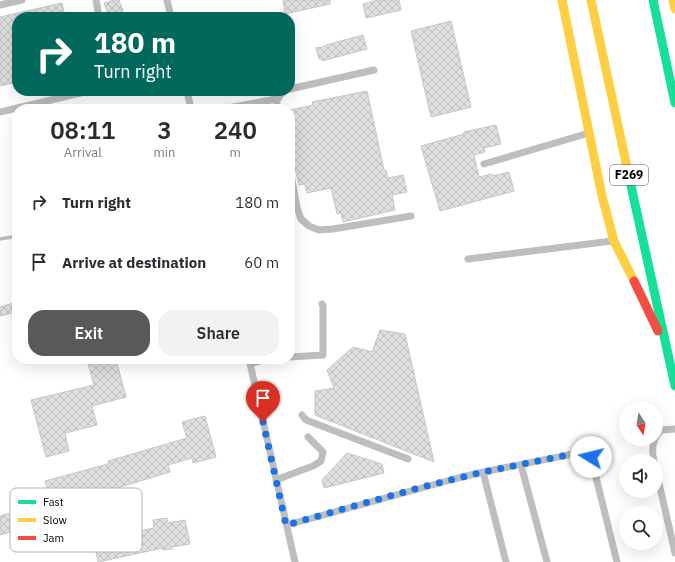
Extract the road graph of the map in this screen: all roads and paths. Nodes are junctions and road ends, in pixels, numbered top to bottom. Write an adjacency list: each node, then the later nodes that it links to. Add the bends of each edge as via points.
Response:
1 (22, 0): 8 (lane)
2 (96, 0): 10 (lane)
3 (167, 0): 11 (lane)
4 (562, 0): 23 (main road)
5 (591, 0): 30 (main road, F269)
6 (653, 0): 17 (main road)
7 (673, 0): 9 (main road)
8 (0, 5)
9 (675, 9)
10 (98, 12)
11 (170, 12)
12 (374, 70): 13 (lane)
13 (295, 88)
14 (68, 96): 18 (lane)
15 (280, 96): 16 (lane, via 278,100)
16 (276, 99): 19 (lane); 20 (lane)
17 (675, 103)
18 (34, 104)
19 (249, 104)
20 (277, 104)
21 (12, 109): 22 (lane)
22 (0, 112)
23 (590, 133): 24 (lane); 27 (main road)
24 (484, 164)
25 (295, 196): 26 (lane, via 301,219 308,226 319,230)
26 (410, 216)
27 (614, 241): 28 (lane); 30 (main road)
28 (468, 259)
29 (322, 304): 31 (lane, via 323,355)
30 (667, 350): 33 (main road, F269)
31 (295, 357)
32 (250, 364): 41 (lane)
33 (675, 386)
34 (302, 416): 38 (lane, via 306,420)
35 (675, 429): 36 (lane)
36 (663, 430)
37 (308, 437): 41 (lane, via 323,452 321,461)
38 (408, 459)
39 (521, 465): 40 (lane); 47 (lane); 48 (lane, via 586,452 591,457)
40 (483, 472): 43 (lane); 46 (lane)
41 (276, 480): 43 (lane)
42 (662, 498): 44 (lane)
43 (286, 525): 45 (lane)
44 (675, 553)
45 (295, 562)
46 (506, 562)
47 (547, 562)
48 (617, 562)

